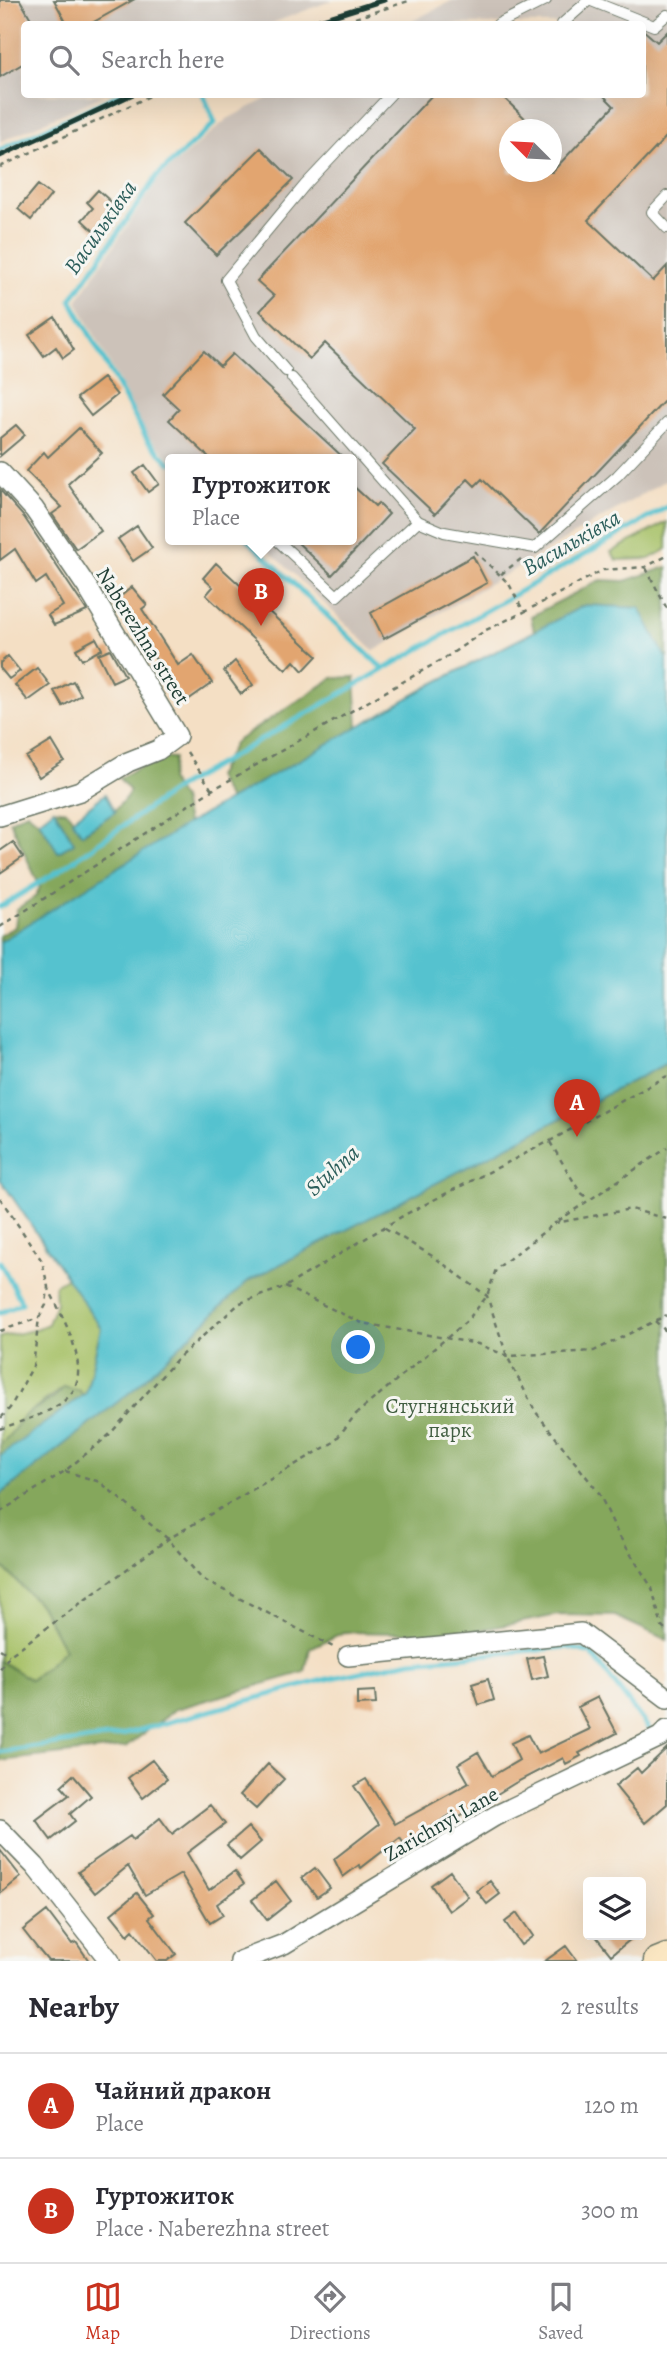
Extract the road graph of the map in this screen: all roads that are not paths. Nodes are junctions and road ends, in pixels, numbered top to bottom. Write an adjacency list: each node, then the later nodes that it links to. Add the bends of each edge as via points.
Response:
1 (546, 0): 3 (lane)
2 (667, 15): 6 (lane, via 654,26)
3 (504, 21)
4 (565, 21): 5 (lane, via 589,0)
5 (642, 21)
6 (646, 23)
7 (387, 98): 12 (lane, via 305,185 226,280 256,336)
8 (667, 196): 9 (lane, via 652,212)
9 (667, 228)
10 (667, 423): 12 (lane, via 617,476 535,548 444,532)
11 (0, 472): 14 (street, Naberezhna street, via 34,509 87,587 177,736 80,791)
12 (418, 521): 13 (lane, via 337,596)
13 (282, 545)
14 (0, 816)
15 (348, 1656): 16 (street, via 581,1633)
16 (667, 1698)
17 (667, 1730): 21 (street, Zarichnyi Lane, via 495,1816 284,1944)
18 (0, 1830): 20 (street, via 35,1866)
19 (667, 1957): 22 (street)
20 (110, 1961)
21 (240, 1961)
22 (657, 1961)

